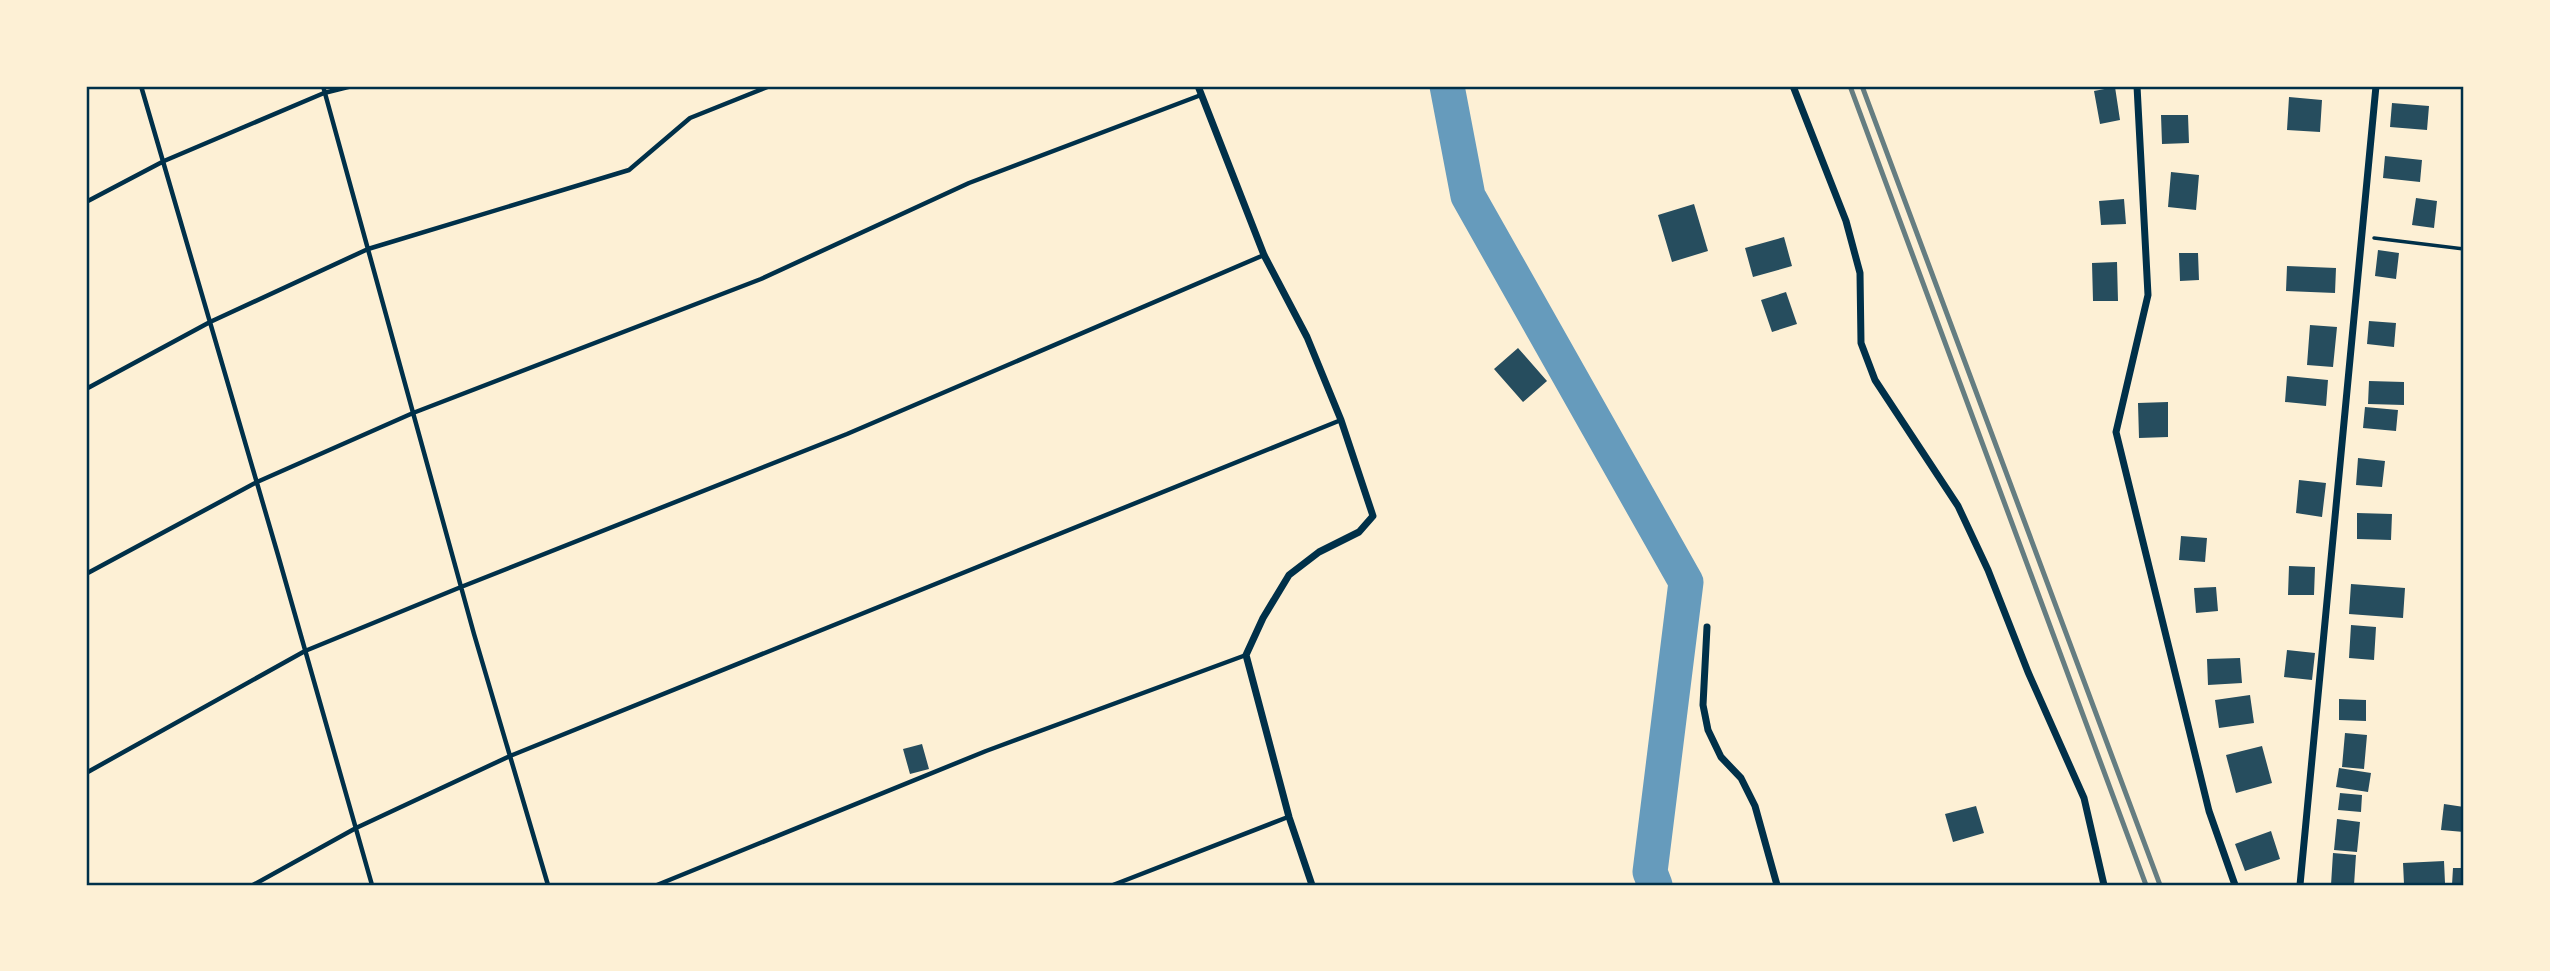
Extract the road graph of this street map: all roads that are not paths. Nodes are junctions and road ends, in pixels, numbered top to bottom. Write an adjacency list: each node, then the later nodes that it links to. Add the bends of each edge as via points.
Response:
1 (141, 86): 11 (lane)
2 (323, 86): 9 (lane)
3 (352, 86): 9 (lane)
4 (770, 86): 13 (lane, via 690,118 628,170)
5 (1198, 86): 10 (street)
6 (1793, 86): 36 (street, via 1857,260 1861,343 1875,380 1958,506 1988,570 2084,798)
7 (2137, 86): 37 (street, via 2148,295 2116,432 2209,811)
8 (2376, 86): 38 (street)
9 (324, 93): 11 (lane); 13 (lane)
10 (1201, 94): 14 (street); 17 (lane, via 969,183 761,279)
11 (164, 161): 12 (lane); 15 (lane)
12 (86, 202)
13 (368, 249): 15 (lane); 17 (lane)
14 (1264, 255): 18 (street, via 1307,337); 21 (lane, via 847,434)
15 (210, 322): 16 (lane); 19 (lane)
16 (86, 389)
17 (413, 413): 19 (lane); 21 (lane)
18 (1341, 420): 24 (street, via 1373,516 1359,532 1319,552 1289,575); 25 (lane)
19 (257, 482): 20 (lane); 23 (lane)
20 (86, 573)
21 (461, 587): 23 (lane); 25 (lane)
22 (1707, 627): 35 (street, via 1703,705 1708,730 1755,806)
23 (305, 651): 26 (lane); 28 (lane)
24 (1246, 655): 27 (street); 32 (lane, via 986,751)
25 (510, 756): 28 (lane); 31 (lane)
26 (86, 773)
27 (1289, 817): 33 (lane); 34 (street)
28 (356, 828): 29 (lane); 30 (lane)
29 (253, 885)
30 (372, 885)
31 (548, 885)
32 (657, 885)
33 (1113, 885)
34 (1311, 885)
35 (1777, 885)
36 (2104, 885)
37 (2235, 885)
38 (2300, 885)

